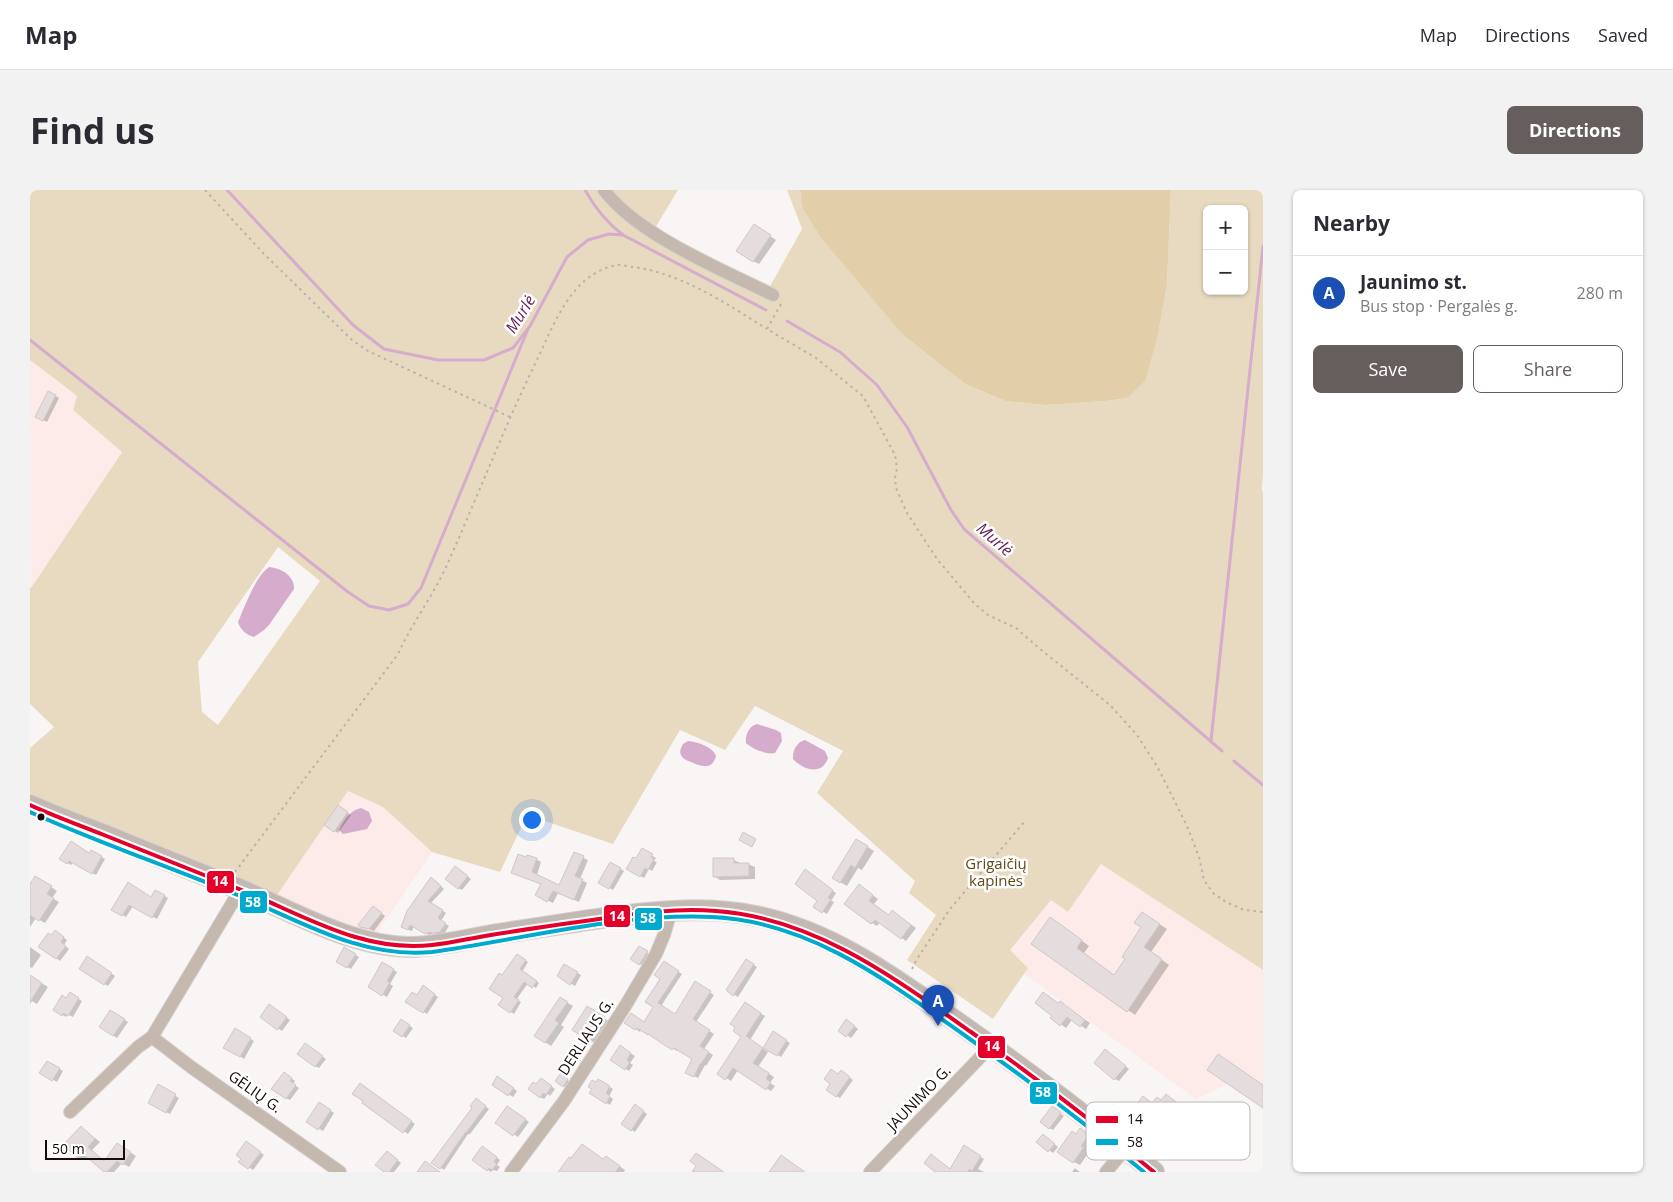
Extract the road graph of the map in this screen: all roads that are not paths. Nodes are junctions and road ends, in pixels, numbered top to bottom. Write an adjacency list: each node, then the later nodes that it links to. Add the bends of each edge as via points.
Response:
1 (604, 190): 2 (street, via 634,221)
2 (773, 296)
3 (30, 804): 4 (main road)
4 (233, 887): 5 (main road, via 352,938 394,946 429,946 639,913); 6 (street)
5 (671, 911): 7 (main road, via 755,916 820,936 861,957); 13 (street, DERLIAUS G., via 656,954 624,1008 564,1101)
6 (152, 1037): 8 (street); 12 (street, GĖLIŲ G.)
7 (991, 1046): 9 (main road); 14 (street, JAUNIMO G.)
8 (70, 1112)
9 (1086, 1115)
10 (1118, 1160): 15 (street)
11 (1142, 1160): 16 (main road)
12 (340, 1172)
13 (511, 1172)
14 (870, 1172)
15 (1106, 1172)
16 (1154, 1172)

